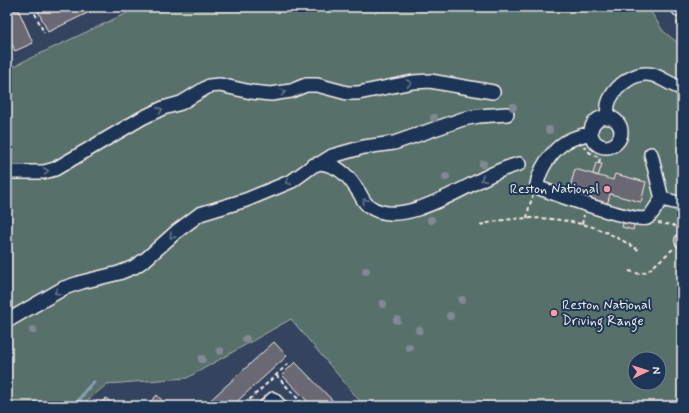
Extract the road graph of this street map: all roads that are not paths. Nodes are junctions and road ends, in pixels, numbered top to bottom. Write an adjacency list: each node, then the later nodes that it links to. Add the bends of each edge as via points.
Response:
1 (679, 7): 2 (main road)
2 (682, 10)
3 (682, 88): 6 (lane, via 652,75 625,81 610,100)
4 (493, 92): 11 (lane, one-way to 4, via 44,172 54,169 142,118 181,102 209,86 220,85 271,94 292,91 306,85 317,85 347,93 358,93 430,81)
5 (507, 114): 9 (lane, via 463,119 394,142 332,156)
6 (608, 118): 7 (lane, via 595,122); 7 (lane, via 615,121 620,128 616,143 608,147 601,146)
7 (586, 135): 12 (lane, via 561,144 538,175 536,185 570,200 642,219 650,216)
8 (651, 154): 12 (lane)
9 (321, 163): 10 (lane, one-way to 9, via 498,171 437,202 392,214 380,213 367,206 345,173); 14 (lane, one-way to 14, via 292,181 246,200 200,214 134,267 64,288)
10 (519, 164)
11 (7, 172)
12 (662, 199): 13 (lane)
13 (682, 204)
14 (7, 321)
15 (266, 406): 16 (lane, via 273,399)
16 (280, 406)

